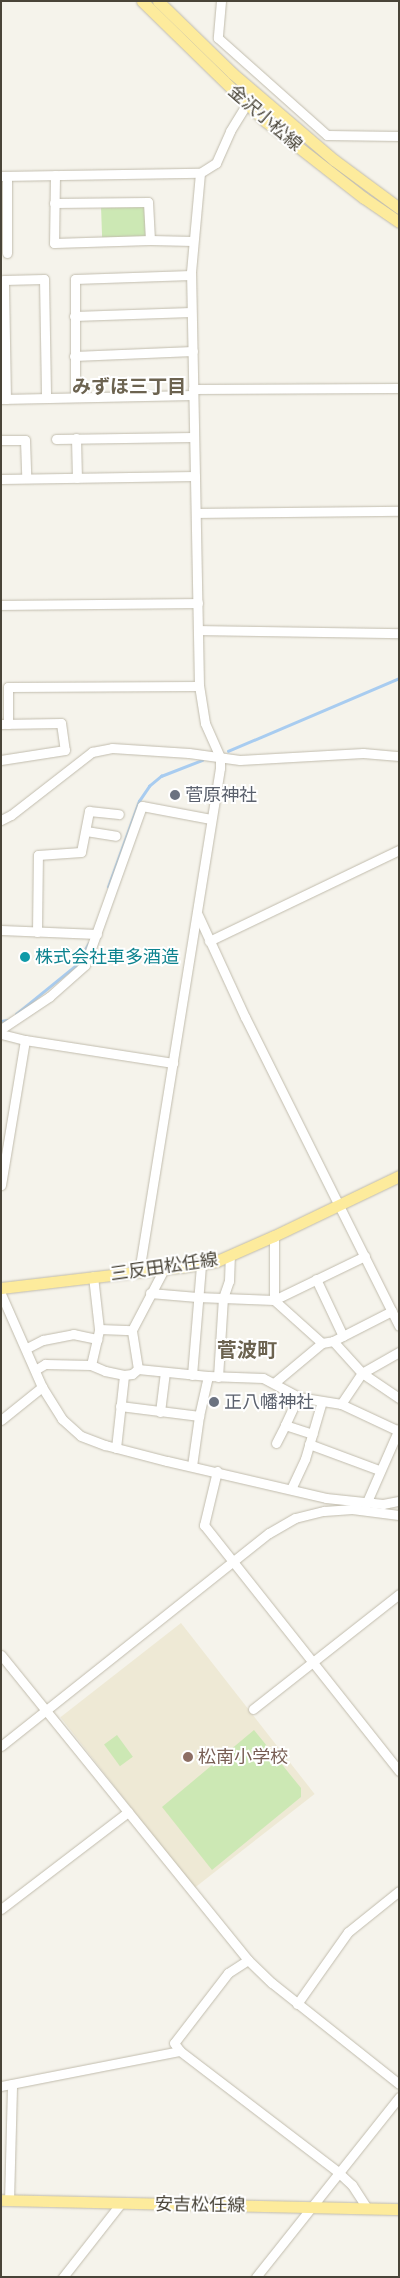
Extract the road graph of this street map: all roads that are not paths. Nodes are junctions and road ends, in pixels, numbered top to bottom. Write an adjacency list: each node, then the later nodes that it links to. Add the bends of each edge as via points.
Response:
1 (142, 1): 6 (main road, 金沢小松線)
2 (158, 1): 5 (main road, 金沢小松線)
3 (221, 1): 4 (street, via 218,38)
4 (272, 88): 5 (street); 7 (street, via 327,135)
5 (258, 95): 6 (street); 13 (main road, 金沢小松線, via 334,160)
6 (246, 103): 8 (street, via 216,163); 14 (main road, 金沢小松線, via 265,122)
7 (399, 136)
8 (200, 173): 9 (street); 16 (street)
9 (55, 175): 10 (street); 11 (street)
10 (4, 176): 12 (street)
11 (54, 203): 15 (street, via 148,202); 15 (street, via 54,243)
12 (3, 204): 17 (street)
13 (399, 208)
14 (399, 222)
15 (150, 240): 16 (street)
16 (193, 241): 18 (street)
17 (5, 247)
18 (191, 275): 19 (street); 20 (street, via 75,279)
19 (191, 312): 20 (street); 21 (street)
20 (74, 316): 22 (street)
21 (193, 351): 22 (street); 24 (street)
22 (74, 356): 25 (street)
23 (399, 388): 24 (street)
24 (193, 392): 25 (street); 28 (street)
25 (75, 396): 26 (street)
26 (46, 397): 27 (street); 27 (street, via 44,279 4,280)
27 (4, 399)
28 (194, 437): 30 (street); 34 (street)
29 (56, 438): 30 (street)
30 (76, 438): 36 (street)
31 (1, 440): 32 (street)
32 (25, 440): 33 (street); 35 (street)
33 (36, 440)
34 (195, 476): 36 (street); 39 (street)
35 (26, 478): 36 (street); 37 (street)
36 (77, 478)
37 (1, 479)
38 (399, 510): 39 (street)
39 (197, 513): 40 (street)
40 (198, 604): 41 (street); 42 (street)
41 (1, 605)
42 (199, 630): 43 (street); 44 (street)
43 (399, 633)
44 (199, 686): 45 (street, via 8,687); 47 (street, via 205,723)
45 (4, 724): 48 (street, via 61,723 65,750)
46 (399, 756): 47 (street, via 363,753 240,760)
47 (220, 757): 50 (street); 51 (street, via 112,748 92,752)
48 (1, 760)
49 (119, 814): 52 (street, via 89,811)
50 (211, 818): 55 (street); 58 (street, via 142,806)
51 (1, 820)
52 (86, 832): 53 (street); 57 (street, via 81,852 38,855)
53 (116, 836)
54 (399, 850): 59 (street)
55 (198, 915): 59 (street); 63 (street)
56 (1, 930): 57 (street)
57 (37, 932): 58 (street)
58 (94, 934): 60 (street, via 82,968 49,997)
59 (209, 941): 66 (street)
60 (1, 1029)
61 (1, 1034): 62 (street)
62 (25, 1040): 63 (street); 65 (street)
63 (172, 1062): 72 (street)
64 (399, 1176): 66 (main road, 三反田松任線)
65 (1, 1185)
66 (339, 1205): 67 (main road, 三反田松任線); 68 (street)
67 (274, 1236): 69 (main road, 三反田松任線); 80 (street)
68 (365, 1256): 74 (street); 81 (street)
69 (230, 1257): 70 (main road, 三反田松任線); 79 (street, via 229,1281)
70 (200, 1264): 71 (main road, 三反田松任線); 78 (street)
71 (164, 1269): 72 (main road, 三反田松任線); 76 (street)
72 (139, 1272): 73 (main road, 三反田松任線)
73 (93, 1276): 75 (main road, 三反田松任線); 84 (street)
74 (316, 1279): 80 (street); 85 (street)
75 (1, 1288)
76 (150, 1293): 78 (street); 83 (street)
77 (1, 1294): 88 (street)
78 (197, 1297): 79 (street); 96 (street)
79 (223, 1298): 80 (street); 97 (street)
80 (274, 1300): 87 (street)
81 (392, 1311): 82 (street); 85 (street)
82 (399, 1326)
83 (132, 1330): 84 (street); 91 (street)
84 (98, 1334): 88 (street, via 73,1334 43,1340); 90 (street)
85 (344, 1336): 86 (street)
86 (333, 1341): 87 (street); 94 (street)
87 (322, 1343): 98 (street)
88 (27, 1348): 92 (street)
89 (399, 1352): 94 (street)
90 (91, 1365): 92 (street, via 45,1364); 95 (street)
91 (138, 1369): 93 (street); 95 (street)
92 (35, 1370): 99 (street)
93 (165, 1372): 96 (street); 105 (street)
94 (362, 1373): 101 (street); 103 (street)
95 (124, 1375): 104 (street)
96 (192, 1375): 97 (street)
97 (213, 1377): 98 (street, via 263,1378); 106 (street)
98 (274, 1383): 100 (street)
99 (42, 1387): 107 (street); 113 (street, via 62,1419 81,1436)
100 (298, 1397): 102 (street); 108 (street)
101 (399, 1398)
102 (322, 1401): 103 (street); 110 (street)
103 (340, 1404): 109 (street)
104 (120, 1406): 105 (street); 113 (street)
105 (160, 1412): 106 (street)
106 (199, 1416): 114 (street)
107 (1, 1420)
108 (286, 1425): 110 (street); 111 (street)
109 (398, 1430): 115 (street)
110 (312, 1434): 112 (street)
111 (276, 1444)
112 (309, 1444): 115 (street); 117 (street)
113 (116, 1448): 114 (street)
114 (192, 1466): 116 (street)
115 (380, 1470): 119 (street)
116 (217, 1472): 117 (street); 121 (street, via 204,1525)
117 (291, 1489): 119 (street)
118 (398, 1502): 119 (street)
119 (366, 1504)
120 (399, 1515): 121 (street, via 352,1509 295,1518 269,1533)
121 (234, 1564): 124 (street); 126 (street)
122 (399, 1594): 124 (street)
123 (1, 1655): 126 (street)
124 (311, 1662): 125 (street); 128 (street)
125 (253, 1709)
126 (45, 1710): 127 (street); 129 (street)
127 (1, 1746)
128 (399, 1771)
129 (128, 1812): 131 (street); 132 (street)
130 (399, 1891): 133 (street, via 348,1932)
131 (1, 1909)
132 (248, 1960): 133 (street); 134 (street, via 228,1973 174,2043)
133 (296, 2004): 136 (street)
134 (180, 2052): 135 (street); 139 (street)
135 (12, 2084): 137 (street); 140 (street)
136 (399, 2084)
137 (1, 2086)
138 (399, 2096): 139 (street)
139 (338, 2172): 142 (street); 143 (street)
140 (5, 2200): 141 (main road, 安吉松任線)
141 (120, 2203): 142 (main road, 安吉松任線); 145 (street)
142 (310, 2208): 143 (main road, 安吉松任線); 146 (street)
143 (368, 2208): 144 (main road, 安吉松任線)
144 (399, 2209)
145 (63, 2277)
146 (256, 2277)

